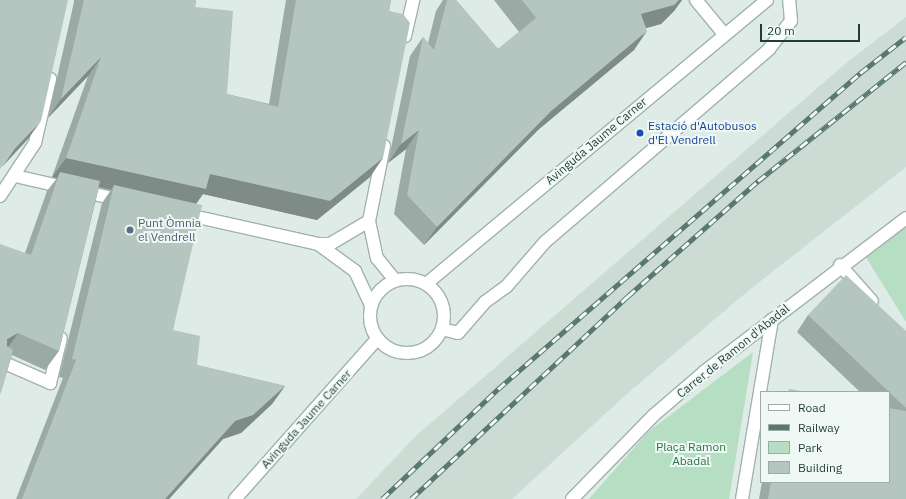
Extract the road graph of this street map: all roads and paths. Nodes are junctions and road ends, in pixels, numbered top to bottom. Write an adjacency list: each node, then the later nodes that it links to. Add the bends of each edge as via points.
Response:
1 (413, 0): 6 (street)
2 (696, 0): 5 (street)
3 (767, 0): 5 (street, Avinguda Jaume Carner)
4 (789, 0): 25 (street, via 790,21 769,49 545,242 506,287 485,302 458,333)
5 (724, 34): 20 (street, Avinguda Jaume Carner)
6 (404, 46)
7 (52, 69): 9 (street, via 35,143)
8 (387, 130): 16 (street)
9 (15, 176): 10 (street); 11 (street)
10 (96, 194): 12 (street); 13 (street)
11 (0, 196)
12 (134, 203)
13 (92, 209)
14 (172, 212): 17 (street)
15 (906, 218): 18 (street, Carrer de Ramon d'Abadal)
16 (369, 221): 17 (street, via 330,244); 19 (street, via 377,258)
17 (318, 244): 21 (street, via 355,271)
18 (840, 265): 22 (street); 23 (street, Carrer de Ramon d'Abadal)
19 (395, 280): 20 (street, via 411,278); 21 (street, via 380,290)
20 (426, 284): 25 (street, via 442,303)
21 (371, 305): 26 (street, via 370,322)
22 (881, 312)
23 (772, 319): 29 (street, Carrer de Ramon d'Abadal, via 654,415); 30 (street)
24 (64, 323): 27 (street, via 50,383)
25 (442, 329): 26 (street, via 430,345 413,352 393,350)
26 (377, 339): 28 (street, Avinguda Jaume Carner)
27 (0, 361)
28 (235, 499)
29 (572, 499)
30 (742, 499)

